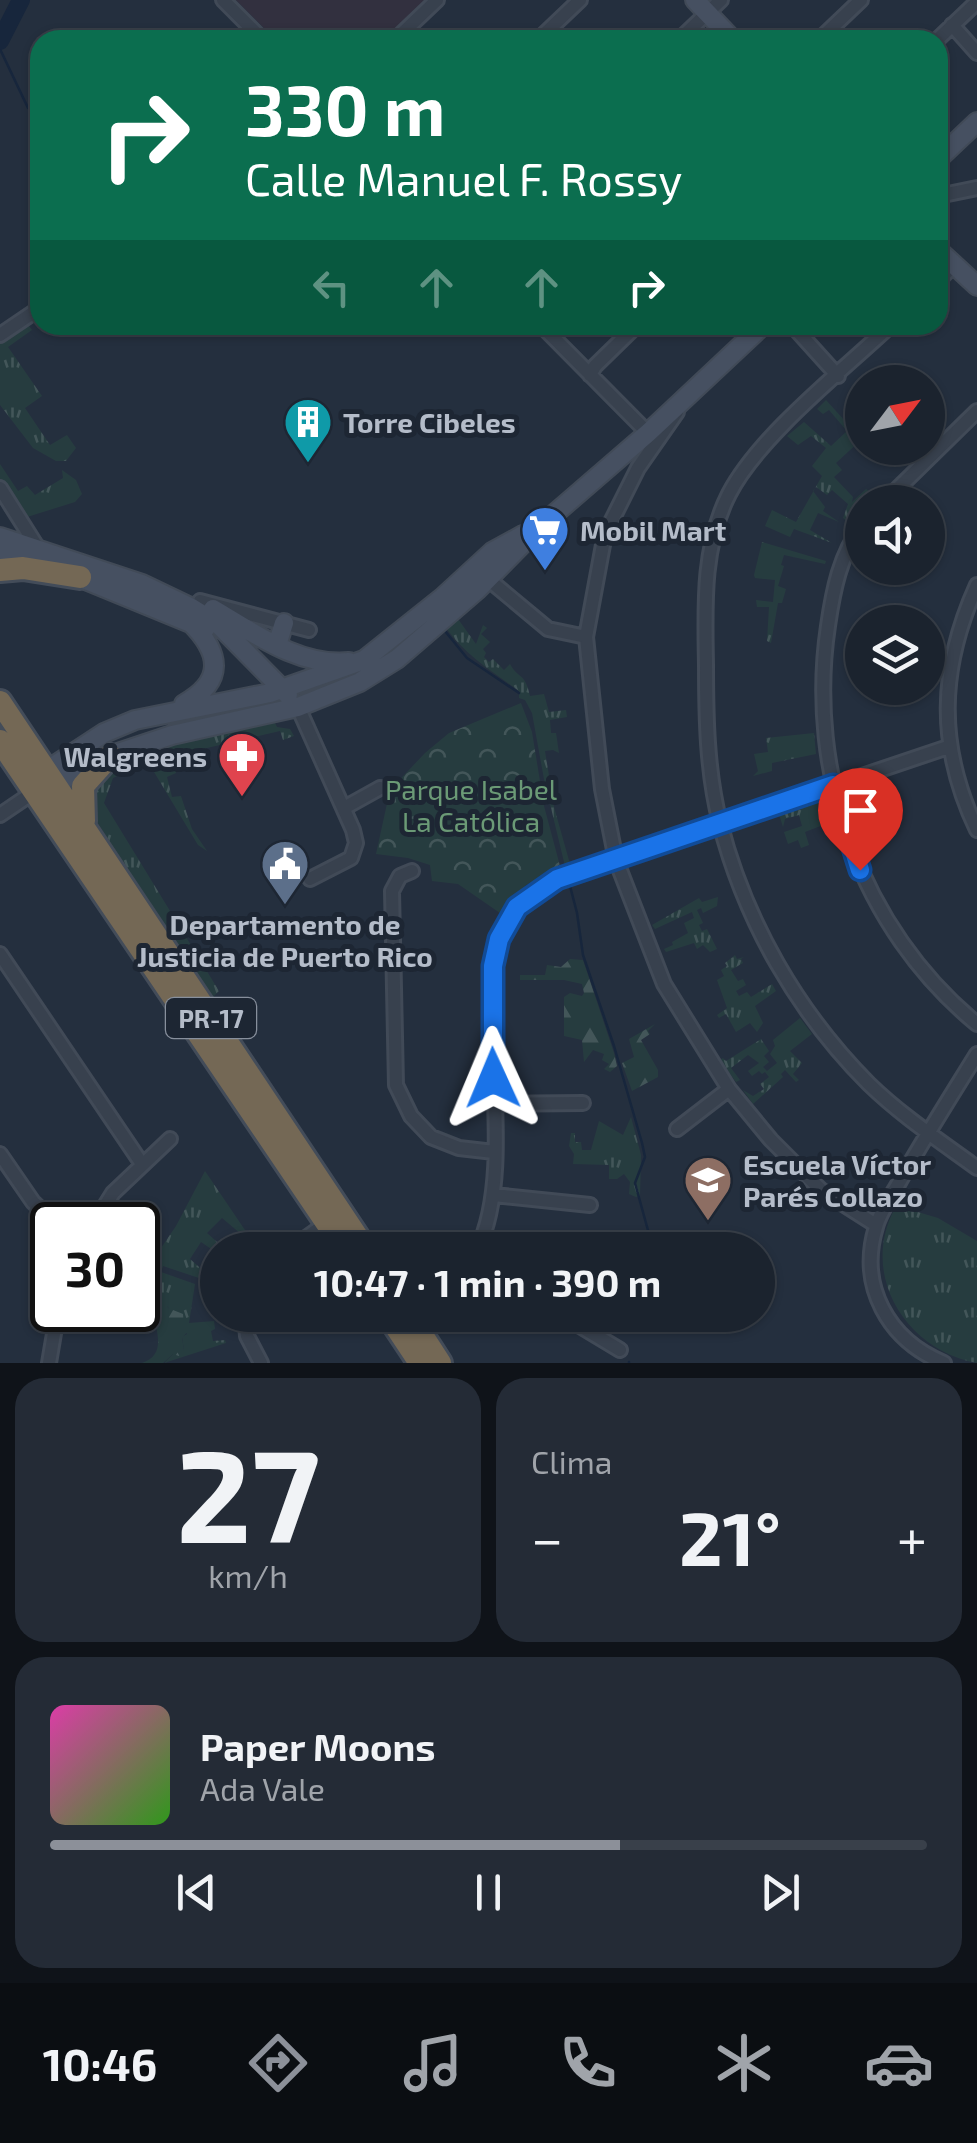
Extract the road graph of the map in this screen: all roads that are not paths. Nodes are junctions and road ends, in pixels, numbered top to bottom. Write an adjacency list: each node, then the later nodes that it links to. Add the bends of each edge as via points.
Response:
1 (224, 0): 8 (street)
2 (437, 0): 9 (street)
3 (580, 0): 10 (street)
4 (861, 0): 13 (street)
5 (977, 2): 7 (street)
6 (708, 4): 11 (street); 12 (street)
7 (952, 26): 14 (street); 15 (street)
8 (253, 30)
9 (406, 30)
10 (548, 30)
11 (687, 30)
12 (726, 30)
13 (830, 30)
14 (948, 30)
15 (977, 53)
16 (977, 122): 17 (street)
17 (948, 150)
18 (977, 188): 19 (street)
19 (948, 194)
20 (948, 260): 21 (street)
21 (954, 266): 22 (street); 23 (street)
22 (948, 272)
23 (977, 286)
24 (30, 315): 25 (street)
25 (0, 335)
26 (551, 335): 31 (street)
27 (627, 335): 31 (street)
28 (752, 335): 33 (street)
29 (801, 335): 32 (street)
30 (881, 335): 32 (street)
31 (590, 375): 35 (street)
32 (838, 376): 68 (street, via 752,459 712,539 706,724)
33 (687, 397): 35 (street); 36 (street)
34 (977, 412): 37 (street)
35 (648, 433): 36 (street); 39 (street)
36 (639, 467): 54 (street, via 605,534)
37 (902, 485)
38 (0, 488): 43 (street)
39 (537, 528): 46 (street); 49 (street, via 492,552)
40 (0, 537): 43 (street)
41 (0, 551): 43 (street)
42 (845, 554): 64 (street, via 824,656 822,708)
43 (40, 558): 45 (street); 47 (street)
44 (0, 570): 45 (highway)
45 (80, 578): 50 (street)
46 (488, 579): 49 (street); 54 (street, via 548,629)
47 (142, 584): 53 (street); 56 (street, via 220,625)
48 (977, 585): 61 (street, via 952,660)
49 (449, 604): 51 (street)
50 (186, 619): 56 (street, via 209,631); 58 (street, via 211,650 214,673 203,694)
51 (430, 619): 55 (street); 59 (street, via 397,659)
52 (309, 630): 53 (street)
53 (280, 635): 55 (street, via 300,655 331,664)
54 (586, 637): 71 (street)
55 (364, 660): 56 (street)
56 (276, 692): 58 (street); 59 (street)
57 (0, 702): 63 (highway, PR-17)
58 (169, 713): 63 (street, via 104,733)
59 (297, 713): 62 (street, via 172,736); 66 (street)
60 (0, 742): 63 (highway, PR-17)
61 (948, 747): 64 (street); 70 (street)
62 (110, 756): 63 (street); 69 (highway, via 83,786)
63 (45, 783): 67 (street); 69 (highway, PR-17); 91 (highway, PR-17)
64 (833, 785): 68 (street); 75 (street, via 860,870 895,933 936,986)
65 (380, 788): 66 (street)
66 (344, 808): 73 (street, via 355,850)
67 (0, 815)
68 (720, 823): 71 (street); 81 (street, via 756,923 808,1011 870,1085)
69 (85, 830): 95 (highway, PR-17)
70 (977, 830)
71 (616, 860): 77 (street, via 664,984); 79 (street, via 564,876 517,907 499,939 492,976)
72 (412, 871): 83 (street, via 392,891 396,1085 411,1116 431,1136)
73 (310, 879)
74 (0, 954): 85 (street)
75 (977, 1024)
76 (977, 1054): 81 (street)
77 (729, 1090): 80 (street); 92 (street, via 821,1190)
78 (583, 1103): 79 (street)
79 (493, 1104): 83 (street)
80 (677, 1129)
81 (927, 1132): 86 (street); 92 (street)
82 (170, 1138): 85 (street)
83 (494, 1152): 87 (street)
84 (0, 1154): 88 (street)
85 (142, 1164): 89 (street)
86 (977, 1168)
87 (494, 1195): 90 (street); 96 (street)
88 (32, 1202)
89 (107, 1202)
90 (590, 1205)
91 (328, 1223): 93 (street); 94 (highway, PR-17)
92 (876, 1224): 107 (street, via 872,1281 883,1313 912,1345)
93 (315, 1232)
94 (334, 1232)
95 (354, 1232)
96 (485, 1232)
97 (54, 1332): 103 (street)
98 (246, 1332): 104 (street)
99 (399, 1332): 105 (highway)
100 (422, 1332): 106 (highway)
101 (590, 1332): 102 (street)
102 (620, 1350)
103 (49, 1363)
104 (262, 1363)
105 (420, 1363)
106 (440, 1363)
107 (944, 1363)

